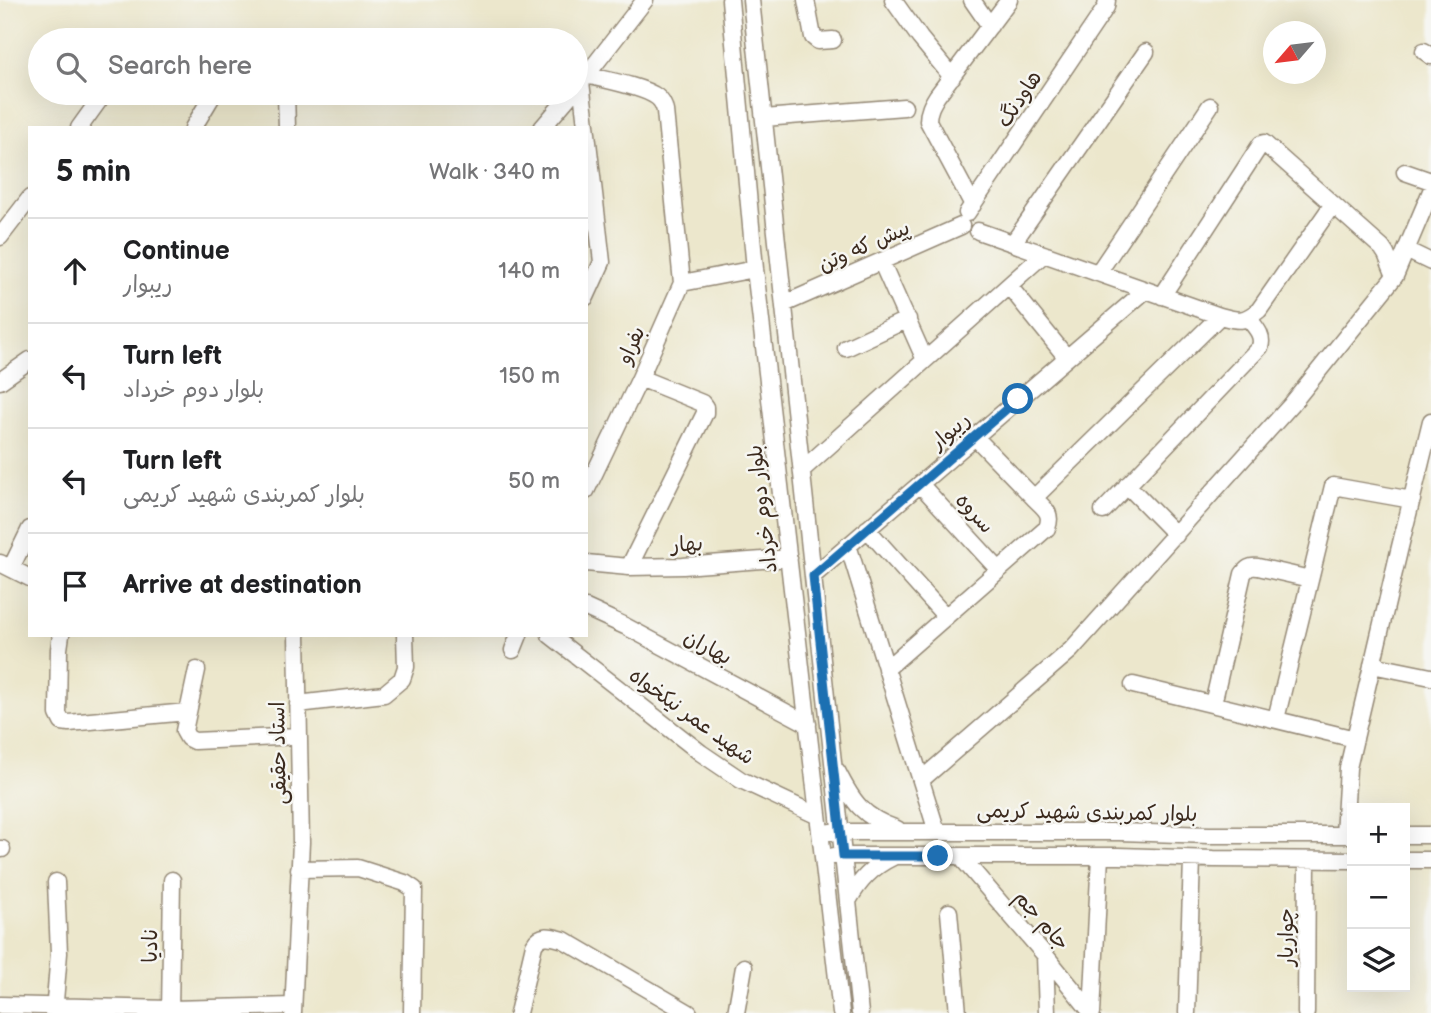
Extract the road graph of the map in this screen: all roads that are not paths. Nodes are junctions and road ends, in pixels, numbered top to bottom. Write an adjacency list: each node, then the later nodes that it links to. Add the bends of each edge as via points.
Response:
1 (645, 0): 12 (street)
2 (730, 0): 41 (street, بلوار دوم خرداد)
3 (751, 0): 22 (street, بلوار دوم خرداد)
4 (806, 0): 10 (street, via 813,37)
5 (893, 0): 13 (street)
6 (972, 0): 9 (street)
7 (1009, 0): 9 (street)
8 (1106, 4): 34 (street, هاودنگ)
9 (990, 26): 13 (street)
10 (833, 40)
11 (1146, 52): 36 (street)
12 (588, 73)
13 (952, 77): 34 (street, via 930,108 928,121)
14 (588, 83): 44 (street, via 615,81 650,93 663,104)
15 (96, 105): 23 (street)
16 (207, 105): 24 (street)
17 (286, 105): 25 (street)
18 (561, 105): 26 (street)
19 (582, 105): 27 (street)
20 (1210, 106): 42 (street)
21 (904, 107): 22 (street)
22 (764, 118): 49 (street, بلوار دوم خرداد)
23 (80, 126)
24 (194, 126)
25 (286, 126)
26 (544, 126)
27 (584, 126)
28 (588, 154): 47 (street, via 602,262)
29 (1405, 172): 30 (street)
30 (1431, 181)
31 (1431, 191): 37 (street)
32 (28, 201): 35 (street)
33 (1333, 204): 43 (street, via 1382,248); 48 (street, via 1261,144); 51 (street, via 1259,310)
34 (967, 215): 36 (street, via 975,213 981,219 978,231); 39 (street, پیش که وتن)
35 (0, 237)
36 (1013, 243): 38 (street)
37 (1406, 250): 40 (street); 43 (street)
38 (1044, 254): 42 (street); 45 (street)
39 (881, 261): 49 (street, پیش که وتن); 52 (street)
40 (1431, 262)
41 (755, 269): 44 (street); 72 (street, بلوار دوم خرداد)
42 (1098, 273): 46 (street)
43 (1395, 276): 70 (street, via 1292,405)
44 (682, 283): 57 (street, بفراو)
45 (1009, 286): 54 (street); 55 (street)
46 (1146, 290): 48 (street); 54 (street, ریبوار)
47 (588, 293)
48 (1162, 296): 50 (street)
49 (784, 304): 61 (street, بلوار دوم خرداد)
50 (1220, 316): 51 (street); 65 (street)
51 (1248, 318): 63 (street, via 1261,335 1260,347)
52 (908, 320): 53 (street); 55 (street)
53 (846, 348)
54 (1067, 358): 60 (street, ریبوار)
55 (925, 360): 61 (street)
56 (28, 361): 58 (street)
57 (640, 378): 64 (street, بفراو); 75 (street, via 702,403 705,413)
58 (0, 381)
59 (1431, 421): 66 (street)
60 (975, 437): 62 (street, ریبوار); 65 (street)
61 (802, 470): 77 (street, بلوار دوم خرداد)
62 (920, 484): 68 (street, ریبوار); 76 (street, سروه)
63 (1127, 485): 67 (street); 70 (street)
64 (588, 487)
65 (1034, 498): 76 (street, via 1049,515 1047,528)
66 (1412, 500): 79 (street, via 1332,486); 86 (street)
67 (1103, 511)
68 (867, 529): 71 (street, ریبوار); 81 (street)
69 (28, 532): 74 (street)
70 (1176, 535): 99 (street, via 1071,650)
71 (848, 545): 77 (street, ریبوار); 87 (street)
72 (789, 558): 75 (street, بهار); 95 (street, بلوار دوم خرداد)
73 (588, 563): 75 (street, بهار)
74 (5, 566): 78 (street)
75 (629, 567)
76 (999, 570): 81 (street)
77 (813, 576): 98 (street, بلوار دوم خرداد)
78 (28, 577)
79 (1310, 579): 92 (street, via 1252,566 1246,569); 94 (street)
80 (588, 609): 95 (street, بهاران)
81 (946, 617): 87 (street)
82 (61, 637): 93 (street, via 58,714 62,722)
83 (297, 637): 91 (street, استاد حقیقی)
84 (405, 637): 91 (street, via 402,679 384,694)
85 (553, 637): 101 (street, شهید عمر نیکخواه, via 701,754)
86 (1372, 665): 89 (street); 97 (street)
87 (887, 668): 99 (street)
88 (197, 670): 93 (street)
89 (1431, 677)
90 (1133, 685): 92 (street)
91 (298, 704): 96 (street, استاد حقیقی)
92 (1213, 704): 94 (street)
93 (187, 712): 96 (street, via 184,731 194,741)
94 (1276, 719): 97 (street)
95 (808, 724): 101 (street, بلوار دوم خرداد)
96 (299, 736): 118 (street, استاد حقیقی)
97 (1355, 739): 100 (street, via 1348,768)
98 (833, 763): 102 (street, بلوار دوم خرداد); 103 (street, via 865,812)
99 (921, 780): 104 (street)
100 (1348, 803)
101 (820, 824): 102 (street, بلوار کمربندی شهید کریمی); 108 (street, بلوار دوم خرداد)
102 (841, 832): 103 (street, بلوار کمربندی شهید کریمی); 109 (street, بلوار دوم خرداد)
103 (906, 832): 104 (street, بلوار کمربندی شهید کریمی)
104 (937, 832): 105 (street, بلوار کمربندی شهید کریمی)
105 (1347, 835)
106 (1410, 835): 107 (street)
107 (1431, 835)
108 (824, 856): 109 (street, بلوار کمربندی شهید کریمی); 124 (street, بلوار دوم خرداد)
109 (843, 856): 110 (street, بلوار کمربندی شهید کریمی); 121 (street, بلوار دوم خرداد)
110 (895, 856): 111 (street, بلوار کمربندی شهید کریمی); 121 (street, via 876,866)
111 (960, 856): 112 (street, بلوار کمربندی شهید کریمی); 123 (street, جام جم)
112 (1100, 856): 113 (street, بلوار کمربندی شهید کریمی); 139 (street)
113 (1192, 859): 114 (street, بلوار کمربندی شهید کریمی); 140 (street)
114 (1307, 860): 115 (street, بلوار کمربندی شهید کریمی); 141 (street, چواریار)
115 (1347, 860)
116 (1410, 860): 117 (street)
117 (1431, 860)
118 (299, 869): 129 (street, استاد حقیقی); 131 (street, via 358,868 414,889)
119 (172, 880): 130 (street, نادیا)
120 (57, 882): 128 (street, via 59,953)
121 (848, 901): 125 (street, بلوار دوم خرداد)
122 (949, 912): 137 (street)
123 (1045, 955): 138 (street); 139 (street, جام جم)
124 (835, 957): 125 (street); 135 (street, بلوار دوم خرداد)
125 (854, 958): 136 (street, بلوار دوم خرداد)
126 (744, 967): 134 (street)
127 (0, 1005): 128 (street)
128 (54, 1009): 130 (street)
129 (293, 1010): 130 (street)
130 (170, 1011)
131 (412, 1013)
132 (518, 1013): 133 (street, via 536,940 549,936 564,940)
133 (689, 1013)
134 (736, 1013)
135 (841, 1013)
136 (860, 1013)
137 (958, 1013)
138 (1047, 1013)
139 (1092, 1013)
140 (1187, 1013)
141 (1306, 1013)

